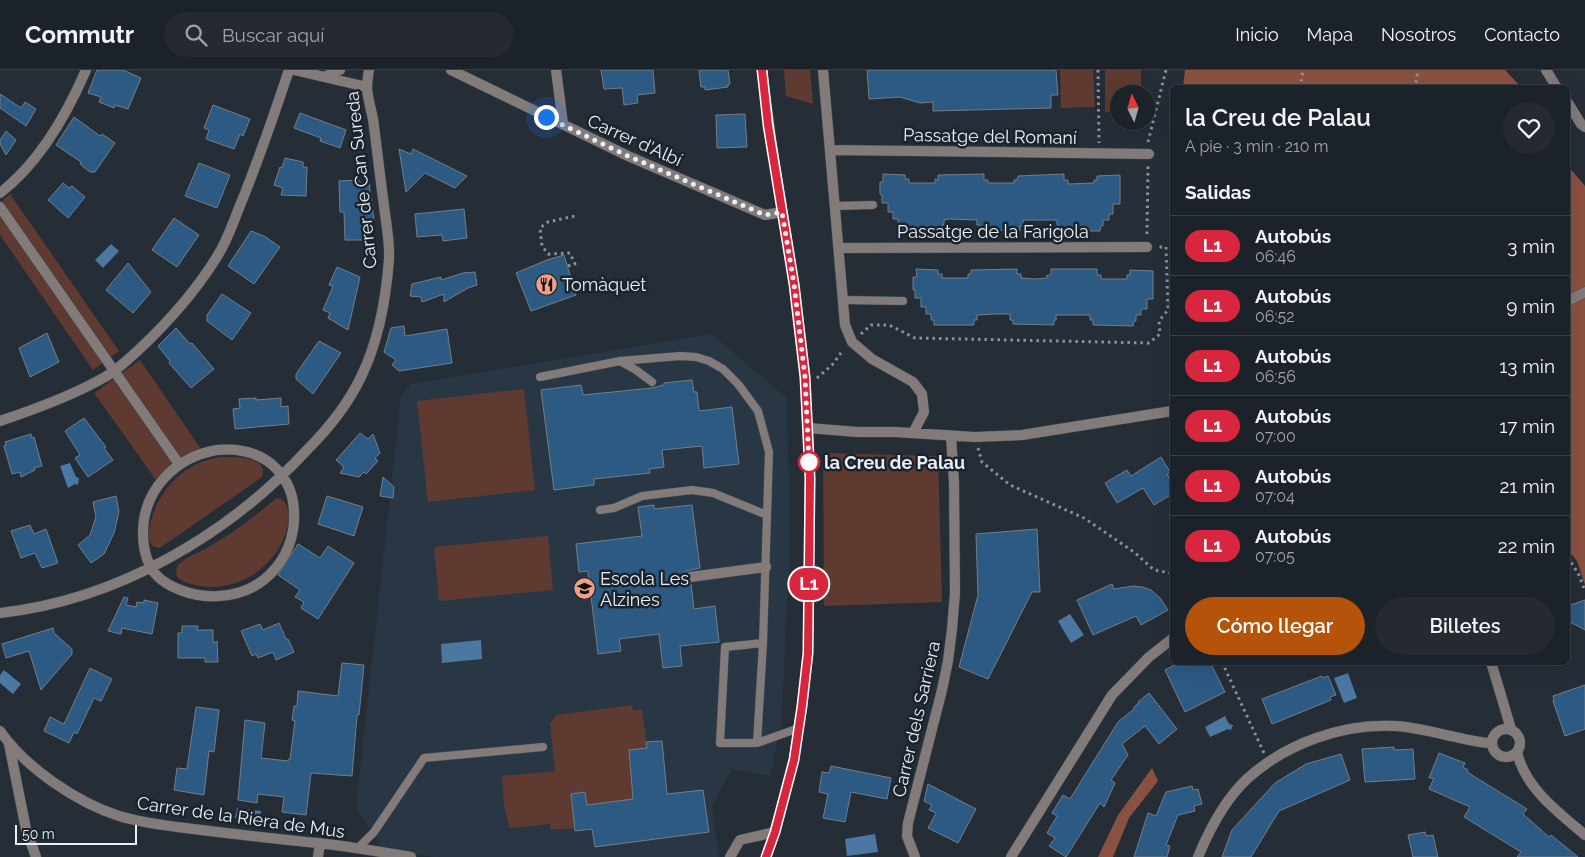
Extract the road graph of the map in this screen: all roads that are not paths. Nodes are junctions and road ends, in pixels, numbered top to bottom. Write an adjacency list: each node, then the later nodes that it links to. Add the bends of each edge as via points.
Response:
1 (86, 70): 19 (street, via 54,132)
2 (289, 70): 31 (street, via 254,172 219,254 163,326)
3 (294, 70): 11 (street)
4 (340, 70): 11 (street)
5 (369, 70): 13 (street, Carrer de Can Sureda)
6 (451, 70): 15 (street, Carrer d'Albí)
7 (556, 70): 15 (street)
8 (762, 70): 23 (street)
9 (823, 70): 17 (street)
10 (1546, 70): 12 (street)
11 (324, 77): 13 (street)
12 (1555, 85)
13 (367, 87): 40 (street, Carrer de Can Sureda, via 389,256 382,319 361,378 345,404 326,430)
14 (1570, 106): 16 (street)
15 (563, 124): 23 (street, Carrer d'Albí, via 765,215)
16 (1585, 127)
17 (830, 150): 18 (street, Passatge del Romaní); 20 (street)
18 (1149, 154)
19 (0, 193)
20 (835, 206): 21 (lane); 25 (street)
21 (873, 206)
22 (0, 207): 31 (street)
23 (782, 212): 36 (street, via 794,284)
24 (1147, 247): 25 (street, Passatge de la Farigola)
25 (839, 248): 27 (street)
26 (1585, 292): 28 (street)
27 (843, 300): 29 (lane); 37 (street, via 845,325 852,342 872,359 913,382 922,394 924,412)
28 (1570, 300)
29 (903, 301)
30 (620, 361): 32 (lane); 33 (lane); 42 (lane, via 696,357 723,369 738,384 758,411 767,439)
31 (114, 370): 35 (street, via 73,394); 39 (street)
32 (540, 377)
33 (652, 382)
34 (1170, 411): 38 (street, via 1022,435)
35 (0, 421)
36 (808, 428): 37 (street); 50 (street, via 808,653)
37 (913, 433): 38 (street)
38 (951, 436): 67 (street, Carrer dels Sarriera, via 953,620 946,671 908,823 907,836)
39 (179, 464): 40 (street, via 209,452 238,451 265,460); 44 (street, via 157,487 145,513 143,542)
40 (282, 476): 44 (street, Carrer de Can Sureda, via 232,518); 44 (street, via 294,504 293,535 285,555 262,581 229,595 201,596 174,587)
41 (600, 510): 42 (lane, via 614,508 642,496 692,490 713,493)
42 (767, 515): 43 (lane)
43 (766, 567): 45 (street); 48 (lane)
44 (150, 568): 46 (street, Carrer de Can Sureda, via 52,604)
45 (690, 577)
46 (0, 613)
47 (1170, 641): 68 (street, via 1112,695)
48 (763, 643): 53 (lane); 53 (lane, via 725,647 720,743)
49 (1492, 665): 51 (street)
50 (799, 728): 53 (lane); 58 (street)
51 (1512, 729): 54 (street, via 1500,730); 57 (street, via 1521,742)
52 (0, 732): 55 (street, Carrer de la Riera de Mus)
53 (757, 743)
54 (1492, 743): 57 (street, via 1502,756); 69 (street, via 1481,744 1394,726 1360,727 1303,743 1248,778 1211,826)
55 (9, 744): 60 (street, Carrer de la Riera de Mus, via 63,788 98,808 121,816 175,826); 62 (street, via 26,828)
56 (543, 747): 61 (lane, via 424,758 374,832)
57 (1517, 752): 59 (street, via 1528,779 1550,805)
58 (775, 832): 65 (street, via 740,840); 66 (street)
59 (1585, 835)
60 (320, 843): 61 (street, Carrer de la Riera de Mus); 63 (street)
61 (357, 849): 64 (street, Carrer de la Riera de Mus)
62 (36, 857)
63 (318, 857)
64 (411, 857)
65 (730, 857)
66 (766, 857)
67 (915, 857)
68 (1011, 857)
69 (1198, 857)

